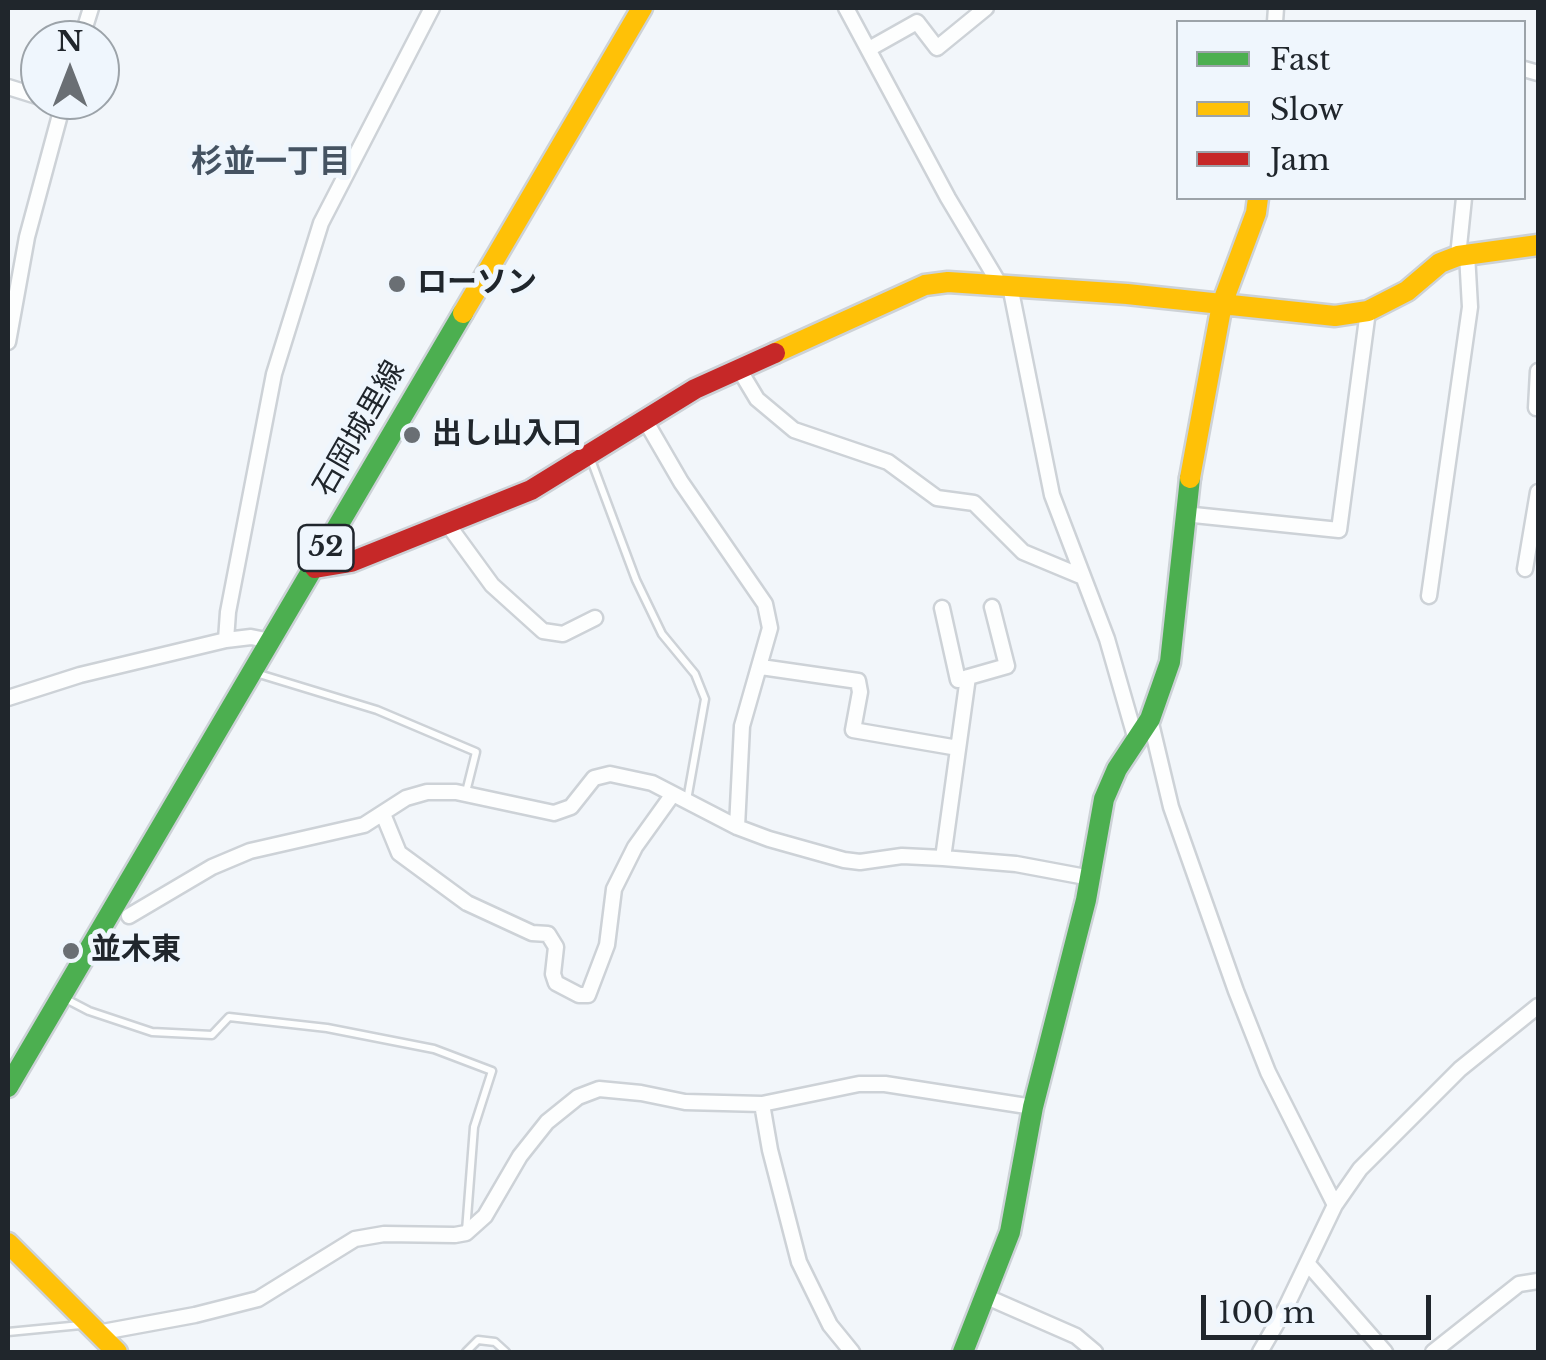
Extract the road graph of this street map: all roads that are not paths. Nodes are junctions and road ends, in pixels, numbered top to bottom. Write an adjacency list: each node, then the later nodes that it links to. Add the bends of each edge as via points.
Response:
1 (432, 8): 30 (street, via 322,223 274,374)
2 (642, 8): 23 (street, 石岡城里線 / 52)
3 (846, 8): 5 (street)
4 (986, 8): 5 (street, via 937,48 918,22)
5 (870, 50): 11 (street, via 948,198)
6 (55, 120): 14 (street)
7 (1258, 200): 12 (street)
8 (1464, 200): 10 (street)
9 (1538, 246): 10 (street)
10 (1462, 255): 13 (street); 26 (street, via 1470,307)
11 (1005, 286): 12 (street); 15 (street, via 925,285); 25 (street, via 1052,495)
12 (1222, 304): 13 (street, via 1335,316); 21 (street)
13 (1368, 312): 21 (street, via 1339,530)
14 (8, 342)
15 (738, 370): 18 (street); 25 (street, via 757,399 794,430 888,462 937,498 974,503 1023,552)
16 (1538, 371): 17 (street)
17 (1538, 408)
18 (645, 420): 19 (street); 32 (street, via 764,604 770,628)
19 (589, 454): 22 (street, via 531,490); 40 (lane, via 636,580 705,699)
20 (1538, 492): 24 (street)
21 (1184, 514): 36 (street, via 1170,662)
22 (446, 522): 23 (street, via 352,562); 29 (street, via 492,585 543,631 563,634)
23 (315, 568): 31 (street, 石岡城里線 / 52)
24 (1525, 568)
25 (1083, 577): 37 (street)
26 (1429, 596)
27 (992, 607): 34 (street, via 1007,666)
28 (942, 608): 34 (street, via 958,680)
29 (595, 618)
30 (226, 640): 31 (street); 35 (street)
31 (272, 641): 33 (street, 石岡城里線 / 52)
32 (761, 667): 38 (street, via 858,681 853,730); 42 (street, via 742,726)
33 (253, 673): 39 (lane, via 376,710 476,752); 46 (street, 石岡城里線 / 52)
34 (968, 677): 38 (street)
35 (8, 698)
36 (1150, 719): 37 (street); 51 (street, via 1171,808 1236,991)
37 (1136, 740): 44 (street, via 1104,799)
38 (958, 748): 43 (street)
39 (465, 794): 40 (street, via 554,813 572,808 594,778 610,774); 41 (street, via 428,792)
40 (680, 797): 41 (street, via 635,847 614,889 606,945 588,995 556,983 556,947 548,934 467,902 400,853); 42 (street)
41 (383, 814): 45 (street, via 364,825 250,851)
42 (737, 827): 43 (street, via 844,860)
43 (943, 858): 44 (street)
44 (1091, 878): 50 (street)
45 (129, 916)
46 (62, 998): 48 (street, 石岡城里線 / 52); 52 (lane, via 152,1032 212,1034 229,1018 308,1026 434,1049 492,1070 474,1128)
47 (1538, 1006): 51 (street, via 1402,1125)
48 (8, 1088)
49 (762, 1104): 50 (street, via 885,1084); 52 (street, via 599,1090 578,1096 547,1122 485,1216); 62 (street, via 799,1262 830,1325)
50 (1033, 1106): 56 (street, via 1010,1232)
51 (1335, 1205): 54 (street)
52 (466, 1232): 57 (street, via 354,1239 258,1299)
53 (8, 1243): 57 (street)
54 (1308, 1264): 65 (street); 66 (street)
55 (1538, 1280): 67 (street, via 1519,1284)
56 (987, 1297): 63 (street); 64 (street, via 1076,1336)
57 (91, 1328): 58 (lane); 59 (street)
58 (8, 1332)
59 (116, 1352)
60 (466, 1352): 61 (lane, via 478,1340 496,1342)
61 (506, 1352)
62 (852, 1352)
63 (963, 1352)
64 (1095, 1352)
65 (1260, 1352)
66 (1385, 1352)
67 (1434, 1352)

